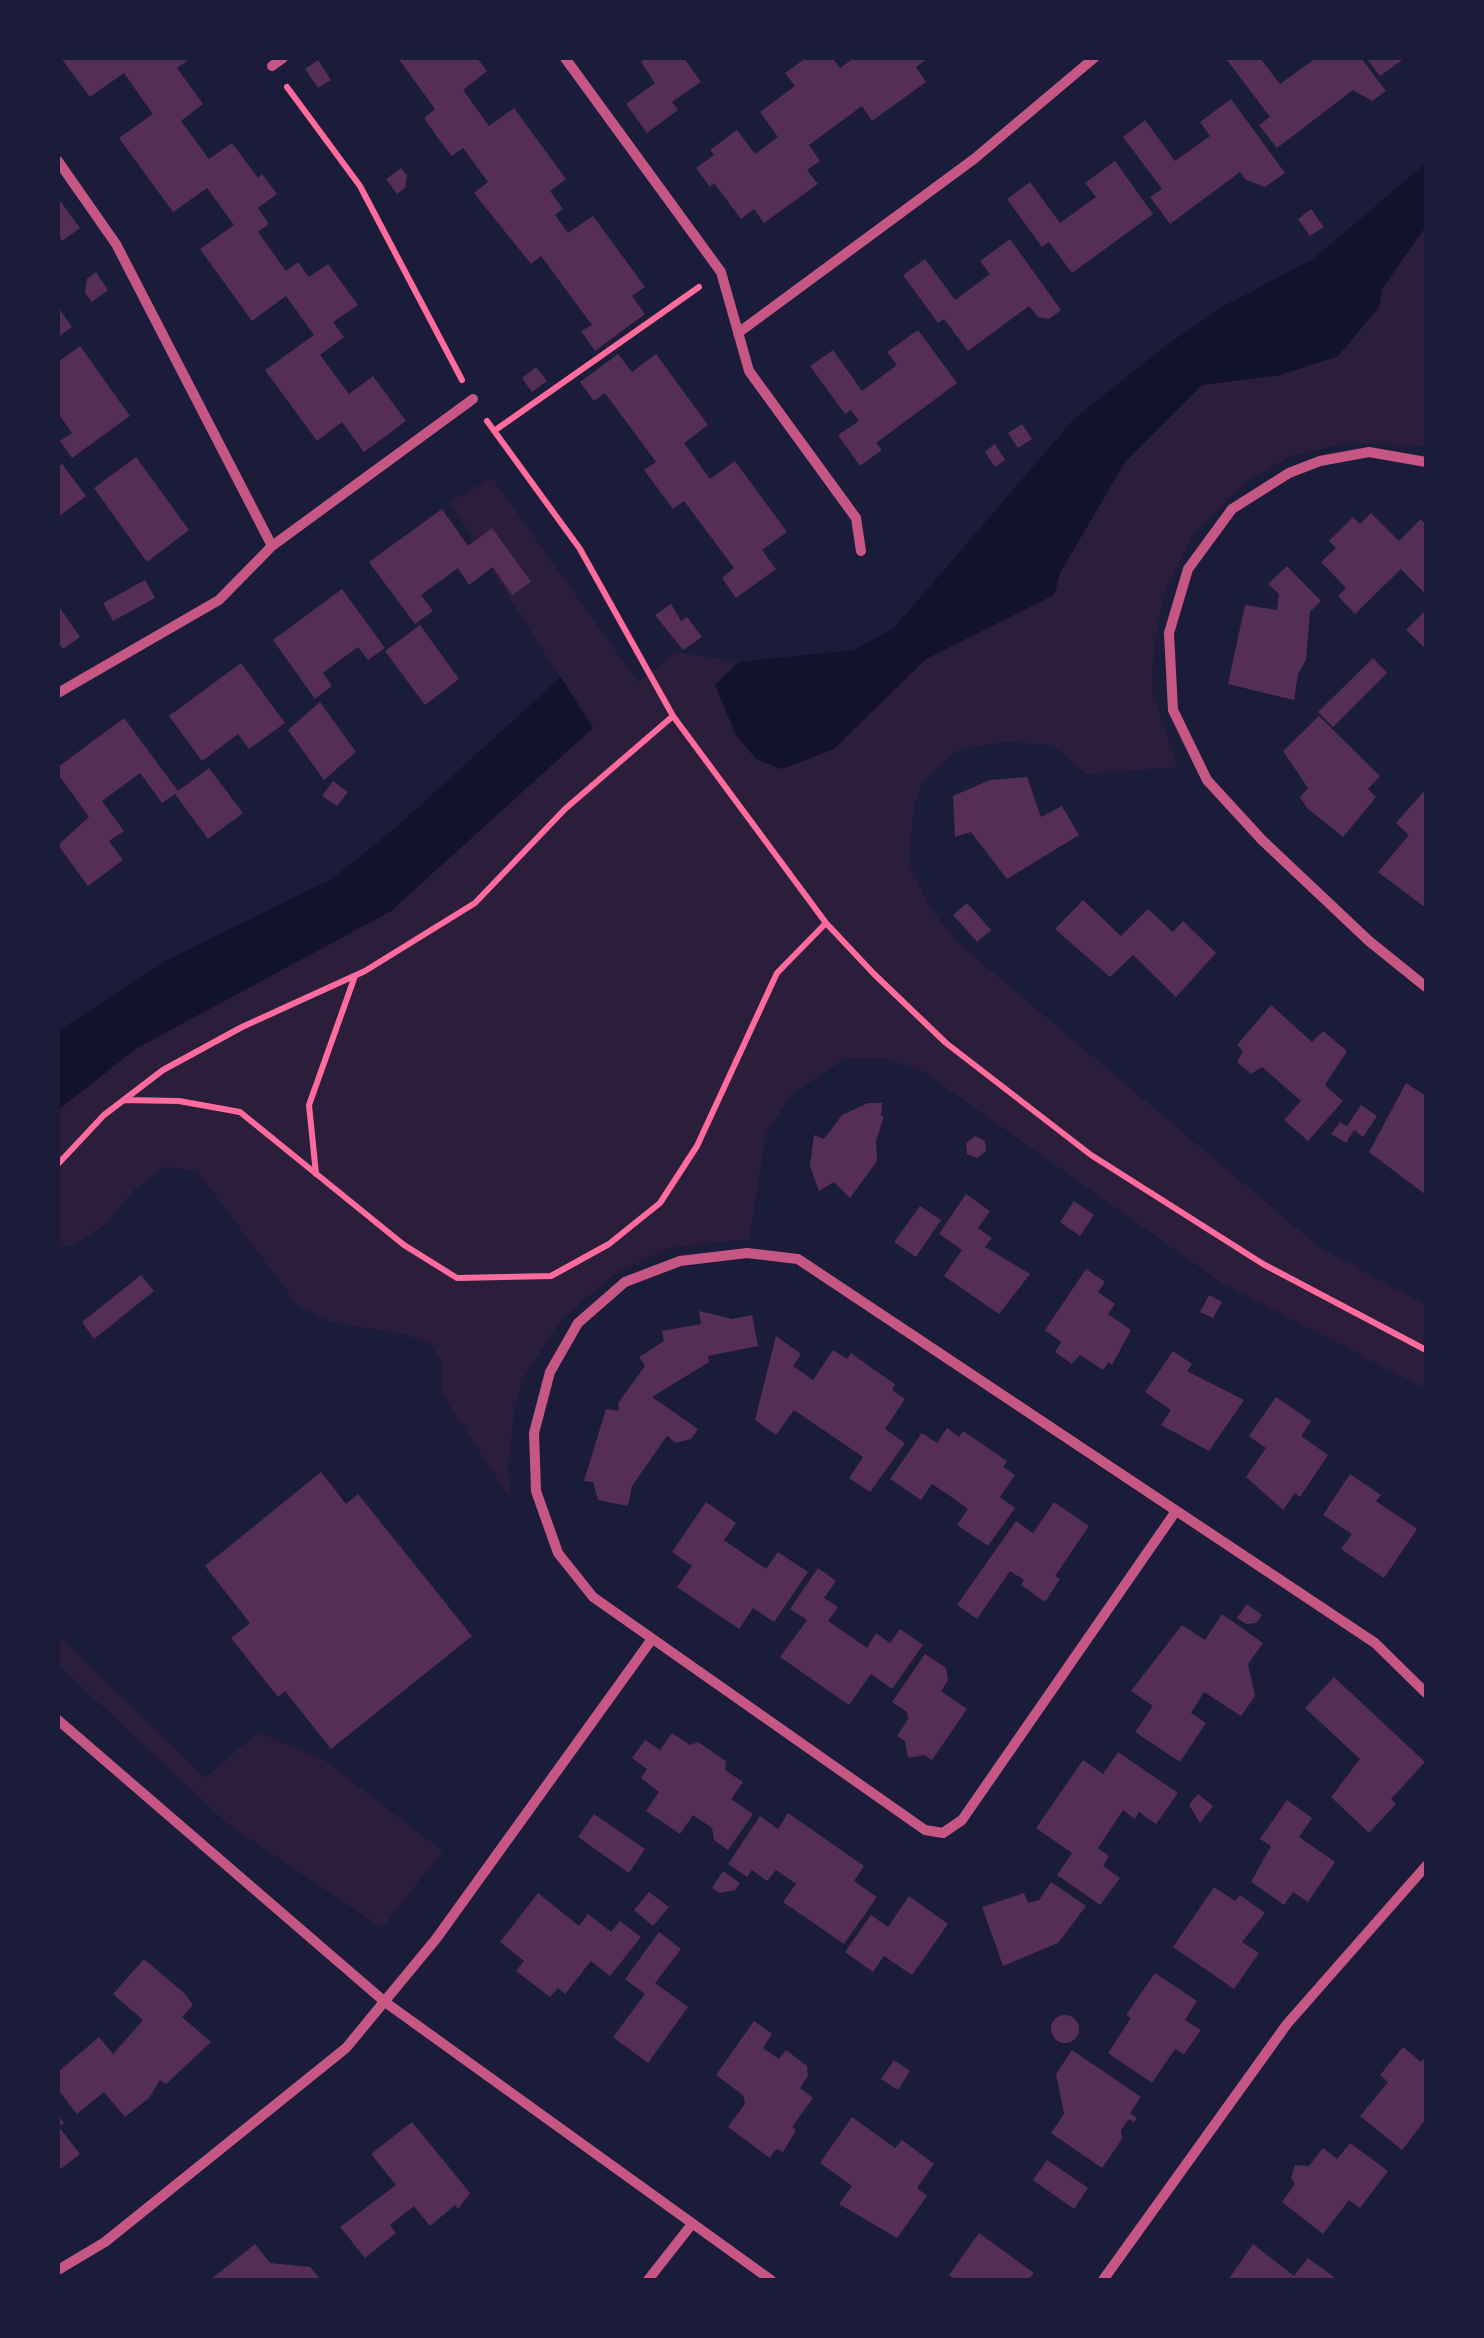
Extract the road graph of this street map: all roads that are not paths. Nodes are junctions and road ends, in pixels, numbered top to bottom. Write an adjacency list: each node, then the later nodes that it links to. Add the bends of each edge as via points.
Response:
1 (283, 58): 4 (street)
2 (566, 58): 6 (street, via 721,272)
3 (1094, 58): 6 (street, via 974,159)
4 (272, 66)
5 (58, 161): 9 (street, via 116,244)
6 (738, 333): 10 (street, via 749,370 856,518)
7 (473, 400): 9 (street)
8 (1426, 462): 12 (street, via 1369,452 1320,462 1232,509 1188,569 1169,633 1173,710 1207,780 1262,840)
9 (272, 546): 11 (street, via 219,600)
10 (861, 551)
11 (58, 693)
12 (1426, 987)
13 (1176, 1511): 14 (street, via 962,1820 943,1833 925,1830); 14 (street, via 798,1259 747,1253 680,1261 625,1282 578,1323 550,1372 534,1432 536,1491 558,1553 593,1597); 15 (street, via 1375,1643)
14 (652, 1639): 18 (street)
15 (1426, 1693)
16 (58, 1720): 18 (street)
17 (1426, 1866): 23 (street, via 1288,2024)
18 (385, 2002): 19 (street); 20 (street, via 346,2048 106,2242)
19 (692, 2224): 21 (street); 22 (street)
20 (58, 2270)
21 (648, 2280)
22 (772, 2280)
23 (1103, 2280)

